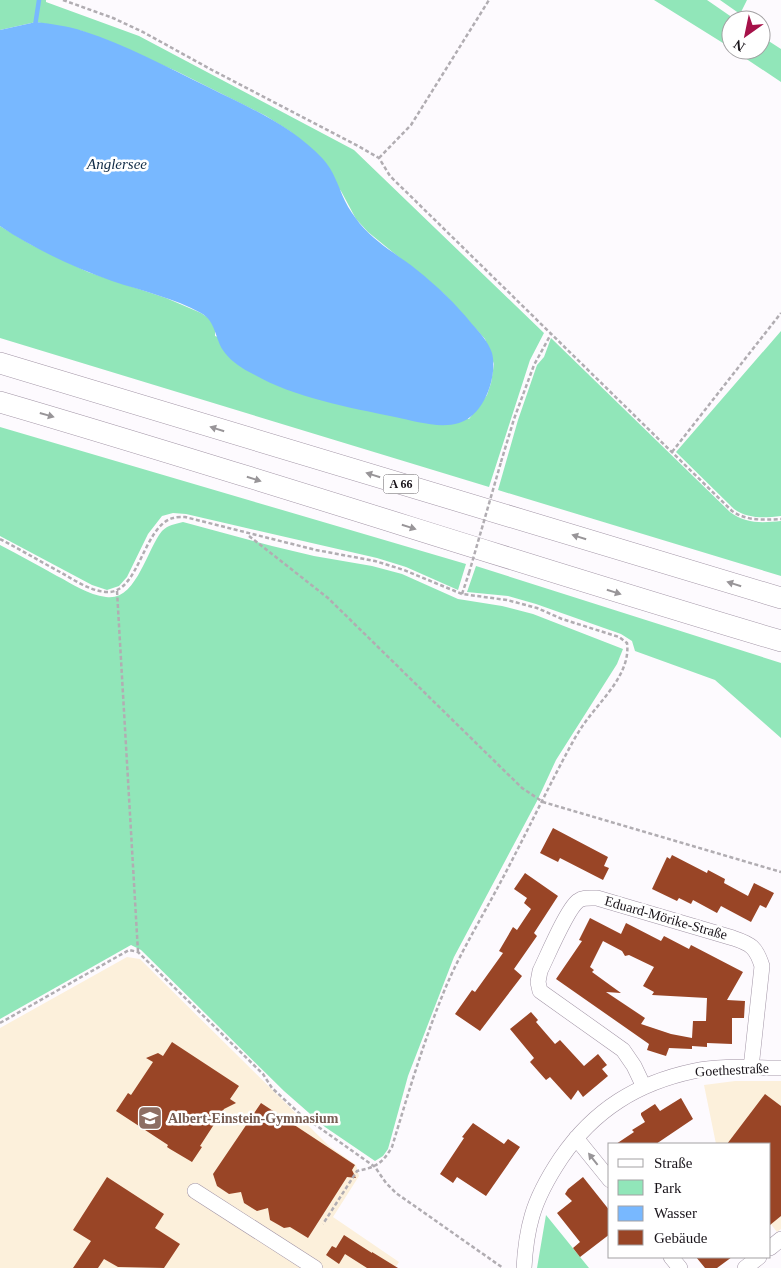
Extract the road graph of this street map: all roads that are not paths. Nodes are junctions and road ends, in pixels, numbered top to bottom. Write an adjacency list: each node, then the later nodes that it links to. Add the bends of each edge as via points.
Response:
1 (0, 363): 3 (highway, A 66, one-way to 1)
2 (0, 402): 4 (highway, one-way to 4)
3 (781, 598)
4 (781, 641)
5 (751, 1068): 6 (street, Goethestraße); 7 (street, Goethestraße, via 695,1071); 7 (street, Eduard-Mörike-Straße, via 762,966 758,952 748,943 733,938 597,898 585,898 570,910 540,971 540,991 623,1050)
6 (781, 1068)
7 (644, 1087): 8 (street, Goethestraße, via 603,1111)
8 (576, 1138): 9 (street, one-way to 8); 16 (street, Goethestraße, via 553,1170 536,1204)
9 (608, 1178)
10 (194, 1191): 15 (street)
11 (781, 1239): 12 (street)
12 (771, 1247)
13 (672, 1258): 17 (street)
14 (758, 1258): 18 (street)
15 (315, 1268)
16 (524, 1268)
17 (680, 1268)
18 (745, 1268)

